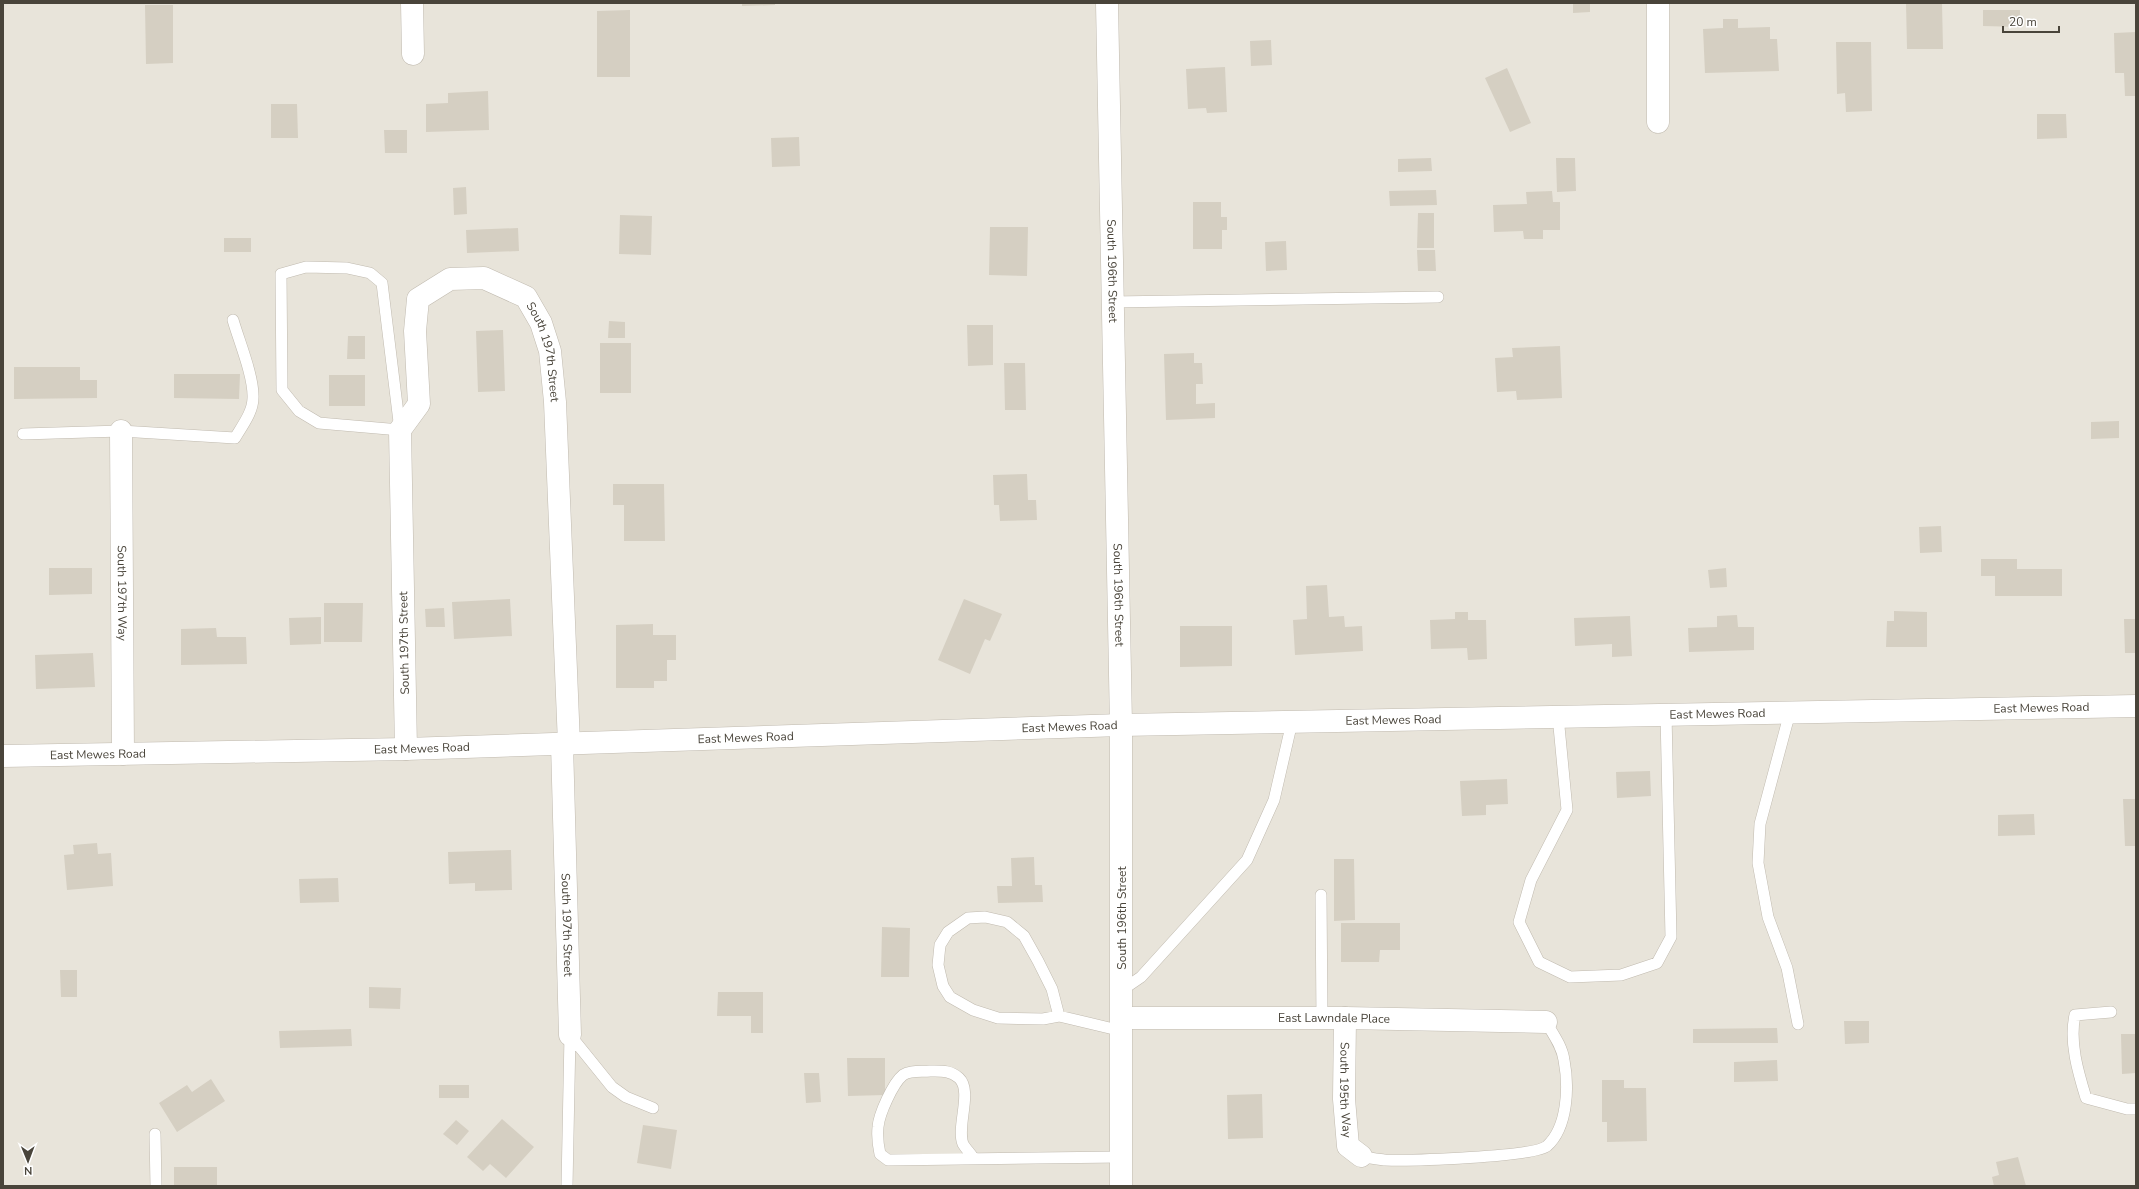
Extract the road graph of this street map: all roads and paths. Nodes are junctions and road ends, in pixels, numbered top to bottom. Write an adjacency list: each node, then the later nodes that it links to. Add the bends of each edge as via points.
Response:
1 (412, 3): 4 (street)
2 (1107, 3): 7 (street, South 196th Street)
3 (1658, 3): 5 (street)
4 (414, 54)
5 (1658, 122)
6 (1438, 297): 7 (lane)
7 (1113, 302): 17 (street, South 196th Street)
8 (233, 320): 10 (lane, via 248,370 253,398 250,410 235,438)
9 (400, 430): 9 (lane, via 319,423 299,411 282,390 281,274 306,267 347,268 370,273 382,283); 18 (street, South 197th Street, via 419,404 415,331 418,299 450,279 484,278 526,297 541,323 550,351 556,402); 19 (street, South 197th Street)
10 (121, 431): 11 (lane); 20 (street, South 197th Way)
11 (23, 434)
12 (2136, 706): 13 (street, East Mewes Road)
13 (1790, 712): 14 (street, East Mewes Road); 29 (lane, via 1760,824 1758,863 1768,917 1788,968)
14 (1666, 714): 15 (street, East Mewes Road); 15 (lane, via 1671,937 1657,964 1621,975 1570,977 1539,962 1519,922 1531,880 1567,810)
15 (1558, 716): 16 (street, East Mewes Road)
16 (1292, 722): 17 (street, East Mewes Road); 23 (lane, via 1274,800 1247,860 1141,977)
17 (1121, 725): 18 (street, East Mewes Road); 23 (street, South 196th Street)
18 (565, 744): 19 (street, East Mewes Road); 31 (street, South 197th Street)
19 (406, 750): 20 (street, East Mewes Road)
20 (123, 754): 21 (street, East Mewes Road)
21 (3, 756)
22 (1321, 895): 26 (lane)
23 (1122, 990): 30 (street, South 196th Street)
24 (2110, 1012): 33 (lane, via 2075,1016 2073,1024 2077,1067 2086,1098)
25 (1059, 1016): 25 (lane, via 1043,1019 998,1018 974,1010 950,997 943,986 938,965 940,945 948,932 968,918 985,917 1007,922 1024,936 1038,961 1052,989); 30 (lane)
26 (1322, 1018): 27 (street, East Lawndale Place); 30 (street, East Lawndale Place)
27 (1345, 1018): 28 (street, East Lawndale Place); 35 (street, South 195th Way, via 1344,1099 1348,1146)
28 (1546, 1022): 35 (lane, via 1564,1060 1566,1105 1559,1130 1546,1147 1525,1153 1418,1160 1382,1160)
29 (1798, 1024)
30 (1122, 1025): 36 (street, South 196th Street)
31 (570, 1035): 32 (lane, via 612,1087 626,1097); 39 (lane)
32 (653, 1108)
33 (2136, 1109)
34 (155, 1134): 38 (lane)
35 (1361, 1156)
36 (1121, 1157): 37 (lane); 40 (street, South 196th Street)
37 (974, 1159): 37 (lane, via 888,1160 880,1154 877,1143 878,1125 890,1093 903,1075 912,1072 948,1071 960,1078 964,1101 963,1143)
38 (156, 1186)
39 (567, 1186)
40 (1121, 1186)

